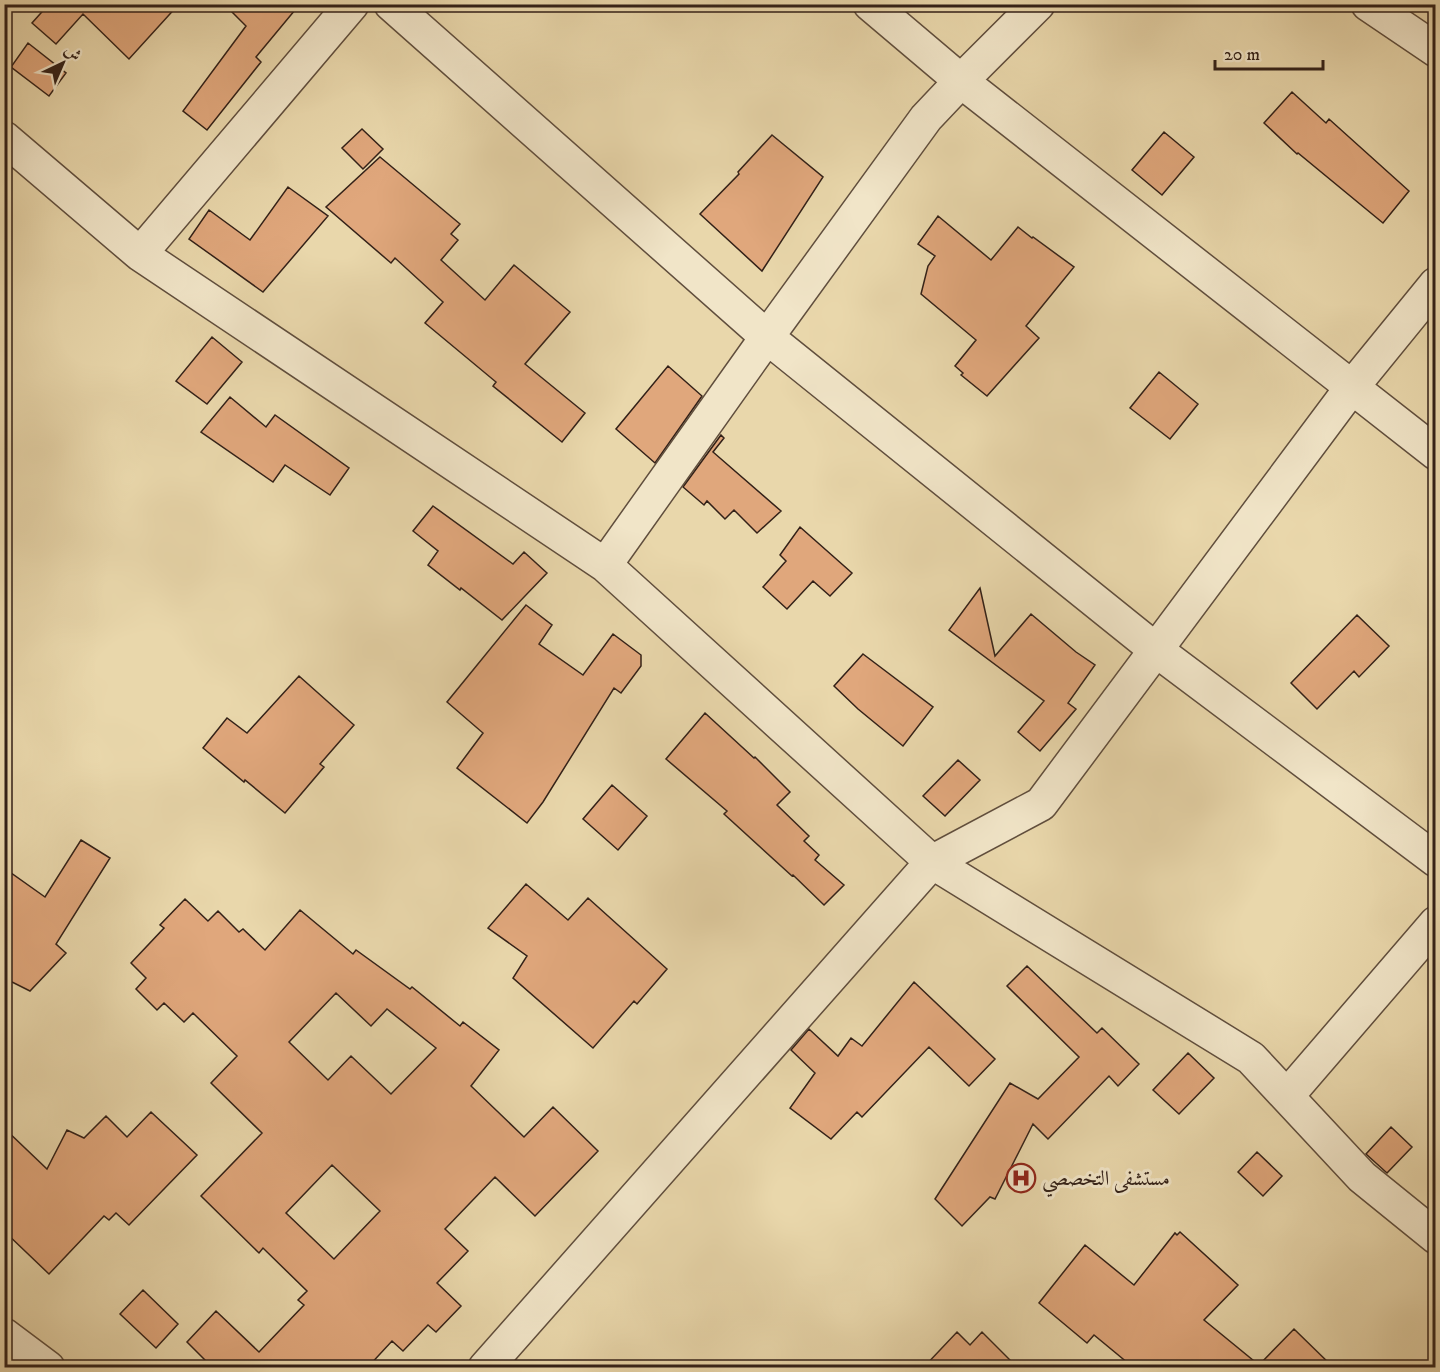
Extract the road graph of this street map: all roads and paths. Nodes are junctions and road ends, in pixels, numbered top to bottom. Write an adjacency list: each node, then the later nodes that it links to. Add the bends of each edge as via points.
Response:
1 (352, 4): 9 (street)
2 (391, 4): 11 (street)
3 (870, 4): 7 (street)
4 (1038, 4): 7 (street)
5 (1368, 4): 6 (street)
6 (1436, 50)
7 (961, 81): 11 (street, via 926,118); 12 (street)
8 (4, 138): 9 (street)
9 (140, 254): 14 (street)
10 (1436, 284): 12 (street)
11 (767, 337): 14 (street); 15 (street)
12 (1352, 387): 13 (street); 15 (street)
13 (1436, 453)
14 (605, 566): 17 (street)
15 (1156, 650): 16 (street); 17 (street, via 1041,804)
16 (1436, 860)
17 (932, 862): 19 (street, via 1251,1058); 23 (street)
18 (1436, 923): 19 (street)
19 (1287, 1096): 20 (street, via 1362,1177)
20 (1436, 1237)
21 (4, 1335): 22 (street)
22 (48, 1368)
23 (485, 1368)

